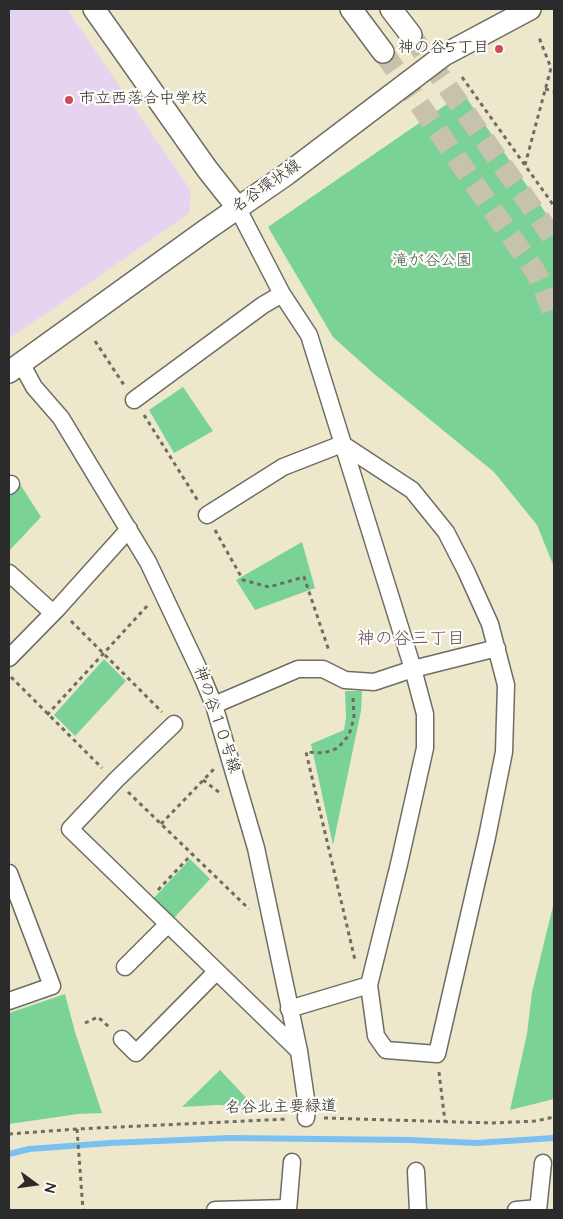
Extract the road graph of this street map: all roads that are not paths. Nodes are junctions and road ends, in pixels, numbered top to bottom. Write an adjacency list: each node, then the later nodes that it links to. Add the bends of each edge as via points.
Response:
1 (94, 9): 7 (street)
2 (391, 9): 5 (street)
3 (530, 9): 7 (street, 名谷環状線, via 444,56)
4 (352, 11): 6 (street)
5 (411, 35)
6 (383, 52)
7 (237, 208): 8 (street); 9 (street, 名谷環状線)
8 (282, 294): 10 (street); 11 (street, via 309,336)
9 (15, 367): 13 (street, 神の谷１０号線, via 61,418)
10 (134, 400)
11 (342, 444): 12 (street, via 283,468); 16 (street, via 412,490 446,532 490,624); 18 (street)
12 (207, 516)
13 (129, 529): 15 (street); 19 (street, 神の谷１０号線, via 162,590)
14 (9, 573): 15 (street)
15 (55, 610): 17 (street)
16 (497, 648): 18 (street); 25 (street, via 506,685 504,752 437,1054 386,1050 376,1036)
17 (9, 658)
18 (413, 670): 19 (street, via 374,682 345,680 323,669 298,669); 25 (street, via 425,714 424,748 399,864)
19 (214, 705): 27 (street, 神の谷１０号線, via 256,848)
20 (174, 724): 22 (street, via 111,776 70,829)
21 (9, 873): 26 (street, via 52,986)
22 (168, 924): 23 (street); 24 (street)
23 (125, 967)
24 (216, 972): 28 (street, via 136,1053); 29 (street)
25 (365, 986): 27 (street)
26 (9, 1001)
27 (289, 1009): 29 (street, 神の谷１０号線)
28 (122, 1039)
29 (298, 1051): 30 (street, 神の谷１０号線)
30 (306, 1118)
31 (292, 1162): 34 (street)
32 (543, 1163): 35 (street)
33 (416, 1171): 37 (street)
34 (288, 1209): 36 (street)
35 (538, 1209): 38 (street)
36 (215, 1210)
37 (418, 1210)
38 (516, 1210)

